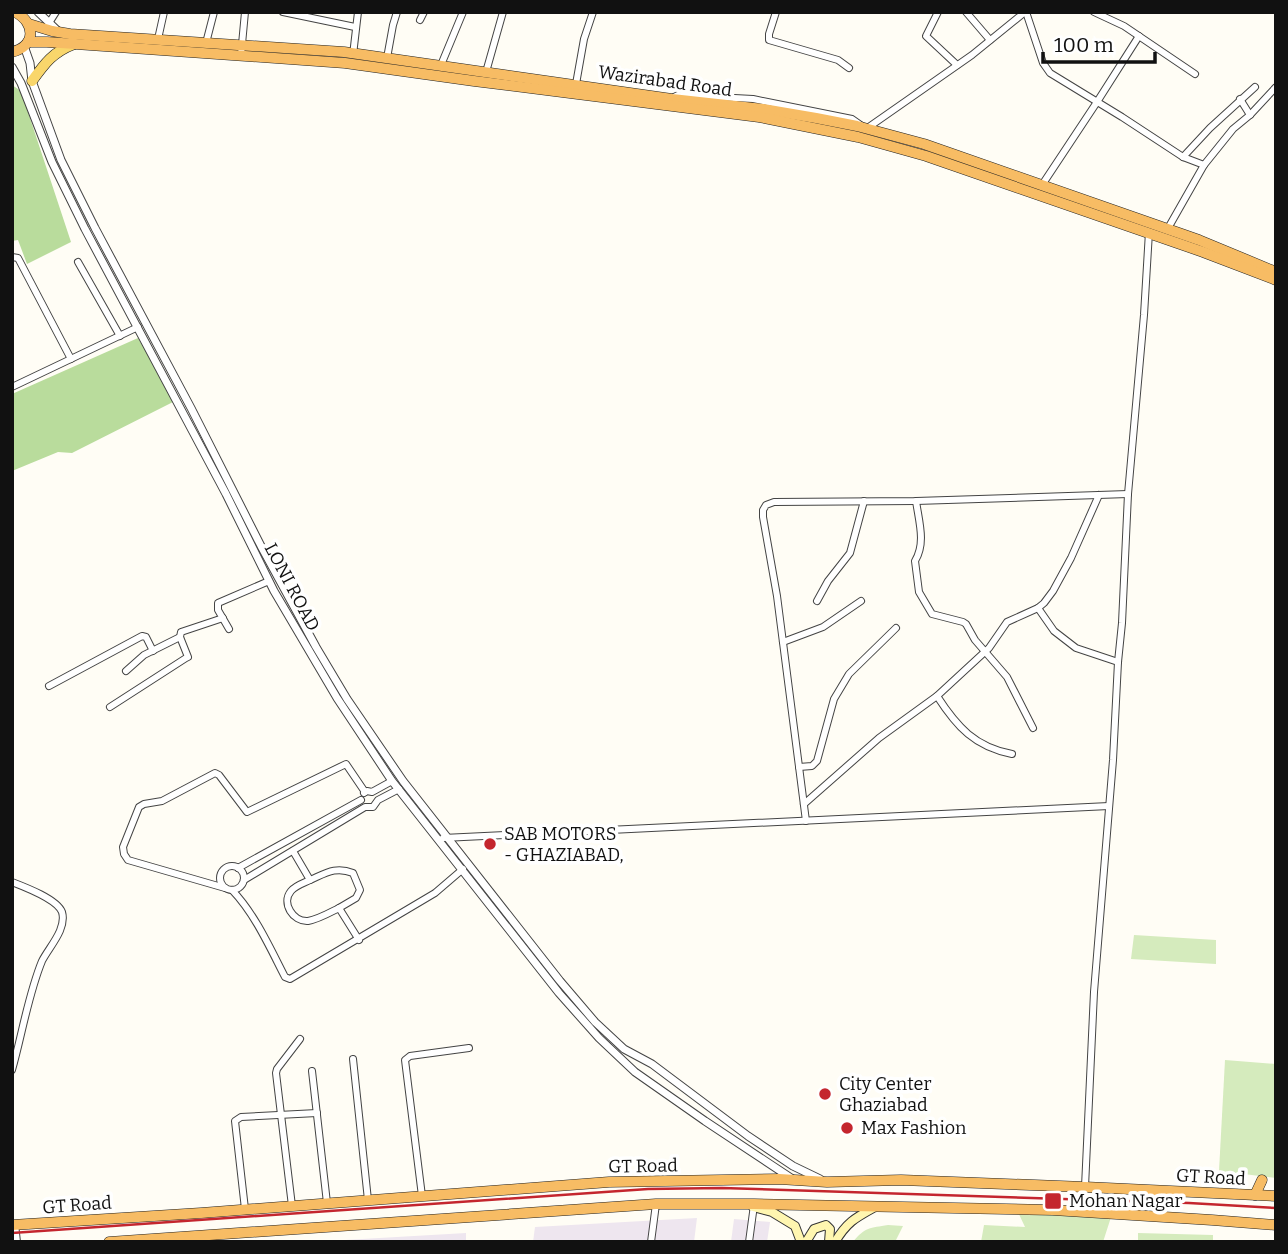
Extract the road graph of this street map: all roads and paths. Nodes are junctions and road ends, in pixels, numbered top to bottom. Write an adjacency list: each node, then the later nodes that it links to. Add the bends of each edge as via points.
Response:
1 (15, 12): 21 (highway)
2 (37, 12): 20 (street)
3 (56, 12): 20 (street)
4 (164, 12): 25 (street)
5 (214, 12): 27 (street)
6 (245, 12): 30 (street)
7 (283, 12): 19 (street)
8 (322, 12): 19 (street)
9 (358, 12): 22 (street)
10 (397, 12): 33 (street)
11 (463, 12): 34 (street)
12 (503, 12): 38 (street)
13 (593, 12): 41 (street)
14 (776, 12): 37 (street, via 769,40 838,60)
15 (938, 12): 35 (street, via 926,36)
16 (966, 12): 26 (street)
17 (1025, 12): 26 (street); 45 (street, via 1047,69)
18 (1094, 12): 24 (street)
19 (318, 20): 22 (street)
20 (50, 23): 23 (street)
21 (29, 24): 23 (highway, Wazirabad Road); 28 (highway)
22 (355, 27): 32 (street)
23 (60, 32): 25 (highway, Wazirabad Road)
24 (1139, 36): 39 (street); 45 (street)
25 (158, 39): 27 (highway, Wazirabad Road)
26 (990, 40): 35 (street)
27 (206, 43): 30 (highway, Wazirabad Road)
28 (26, 44): 29 (highway, Wazirabad Road); 31 (highway); 40 (street, via 30,63)
29 (75, 44): 30 (highway, Wazirabad Road); 40 (main road, via 60,50)
30 (241, 50): 32 (highway, Wazirabad Road)
31 (12, 52)
32 (352, 58): 33 (highway, Wazirabad Road); 47 (highway, Wazirabad Road, via 466,80)
33 (387, 58): 34 (highway, Wazirabad Road)
34 (441, 65): 38 (highway, Wazirabad Road)
35 (957, 65): 47 (street)
36 (12, 67): 40 (street)
37 (849, 68)
38 (486, 72): 41 (highway, Wazirabad Road)
39 (1195, 74)
40 (26, 82): 51 (street, LONI ROAD, via 35,92); 51 (street, LONI ROAD, via 52,162)
41 (576, 85): 47 (highway, Wazirabad Road, via 763,109)
42 (1255, 87): 44 (street)
43 (1276, 87): 46 (street)
44 (1240, 99): 46 (street); 48 (street)
45 (1097, 102): 48 (street); 50 (street)
46 (1250, 116): 49 (street)
47 (865, 134): 50 (highway, Wazirabad Road, via 924,144); 52 (highway, Wazirabad Road)
48 (1183, 157): 49 (street)
49 (1204, 165): 53 (street)
50 (1042, 185): 52 (highway, Wazirabad Road)
51 (85, 219): 58 (street, LONI ROAD); 94 (street, LONI ROAD, via 191,408 316,647)
52 (1149, 228): 53 (highway, Wazirabad Road); 62 (street)
53 (1165, 233): 56 (highway, Wazirabad Road, via 1210,244); 57 (highway, Wazirabad Road)
54 (12, 257): 60 (street, via 18,258)
55 (78, 262): 59 (street)
56 (1276, 271)
57 (1276, 280)
58 (138, 327): 59 (street); 66 (street, LONI ROAD)
59 (120, 336): 60 (street)
60 (71, 359): 61 (street)
61 (12, 387)
62 (1128, 494): 63 (street); 77 (street)
63 (1099, 495): 65 (street); 69 (street, via 1067,566)
64 (864, 501): 65 (street); 67 (street, via 850,554); 74 (street, via 774,502 763,510)
65 (916, 501): 76 (street, via 922,542 915,561 919,593 932,614 966,624)
66 (269, 581): 70 (street, via 218,603); 85 (street, LONI ROAD)
67 (817, 601)
68 (861, 601): 74 (street, via 822,627)
69 (1038, 608): 76 (street, via 1007,622); 77 (street, via 1054,631 1076,648)
70 (223, 618): 72 (street); 73 (street, via 184,631)
71 (896, 628): 84 (street, via 849,674 834,699 815,764)
72 (229, 629)
73 (180, 637): 75 (street); 81 (street, via 186,658)
74 (783, 642): 84 (street)
75 (153, 651): 78 (street); 79 (street, via 142,636)
76 (986, 652): 80 (street); 82 (street, via 1007,677)
77 (1118, 662): 91 (street)
78 (126, 671)
79 (49, 686)
80 (937, 696): 83 (street, via 967,733 982,744); 90 (street, via 878,738)
81 (110, 707)
82 (1033, 728)
83 (1012, 754)
84 (799, 767): 90 (street)
85 (392, 781): 86 (street, LONI ROAD); 87 (street)
86 (399, 789): 89 (street); 94 (street, LONI ROAD)
87 (369, 792): 88 (street); 89 (street); 101 (street, via 346,764 247,812 215,773 162,801 139,807 123,847 128,860)
88 (361, 800): 92 (street); 96 (street)
89 (378, 800): 92 (street, via 373,807)
90 (804, 804): 93 (street)
91 (1109, 806): 93 (street); 115 (street)
92 (365, 807): 95 (street)
93 (806, 821): 94 (street)
94 (442, 838): 97 (street, LONI ROAD); 104 (street, LONI ROAD)
95 (293, 851): 98 (street); 99 (street)
96 (238, 868): 98 (street); 101 (street, via 224,870 221,877)
97 (463, 869): 103 (street, via 435,893); 104 (street, LONI ROAD)
98 (244, 880): 101 (street, via 240,888)
99 (310, 880): 102 (street, via 343,869 353,873 360,890); 102 (street, via 290,891 288,909 296,917 306,921)
100 (12, 882): 108 (street, via 50,900 63,917 38,973)
101 (229, 889): 103 (street, via 241,900 287,979)
102 (339, 908): 103 (street)
103 (359, 940)
104 (531, 951): 112 (street, LONI ROAD, via 572,1009 635,1072); 114 (street, LONI ROAD, via 624,1049 793,1166)
105 (300, 1039): 111 (street, via 277,1069)
106 (468, 1048): 117 (street, via 405,1060)
107 (353, 1059): 119 (street)
108 (12, 1070)
109 (312, 1070): 110 (street)
110 (317, 1112): 111 (street); 120 (street)
111 (280, 1115): 123 (street); 125 (street, via 235,1121)
112 (794, 1180): 114 (highway, GT Road); 117 (highway, GT Road, via 609,1182)
113 (1262, 1180): 116 (highway)
114 (827, 1182): 115 (highway, GT Road)
115 (1085, 1187): 116 (highway, GT Road)
116 (1255, 1195): 118 (highway, GT Road)
117 (422, 1196): 119 (highway, GT Road)
118 (1276, 1196)
119 (368, 1200): 120 (highway, GT Road)
120 (327, 1203): 123 (highway, GT Road)
121 (656, 1204): 122 (highway); 130 (highway); 131 (street)
122 (754, 1205): 124 (highway); 132 (street); 133 (main road, via 795,1226)
123 (292, 1206): 125 (highway, GT Road)
124 (875, 1207): 127 (highway, via 1057,1211); 136 (main road, via 855,1218)
125 (245, 1209): 126 (highway, GT Road)
126 (14, 1224): 128 (street)
127 (1276, 1225)
128 (17, 1242)
129 (109, 1242): 130 (highway)
130 (116, 1242)
131 (651, 1242)
132 (749, 1242)
133 (801, 1242)
134 (806, 1242): 135 (main road, via 814,1229 826,1225)
135 (829, 1242)
136 (835, 1242)

